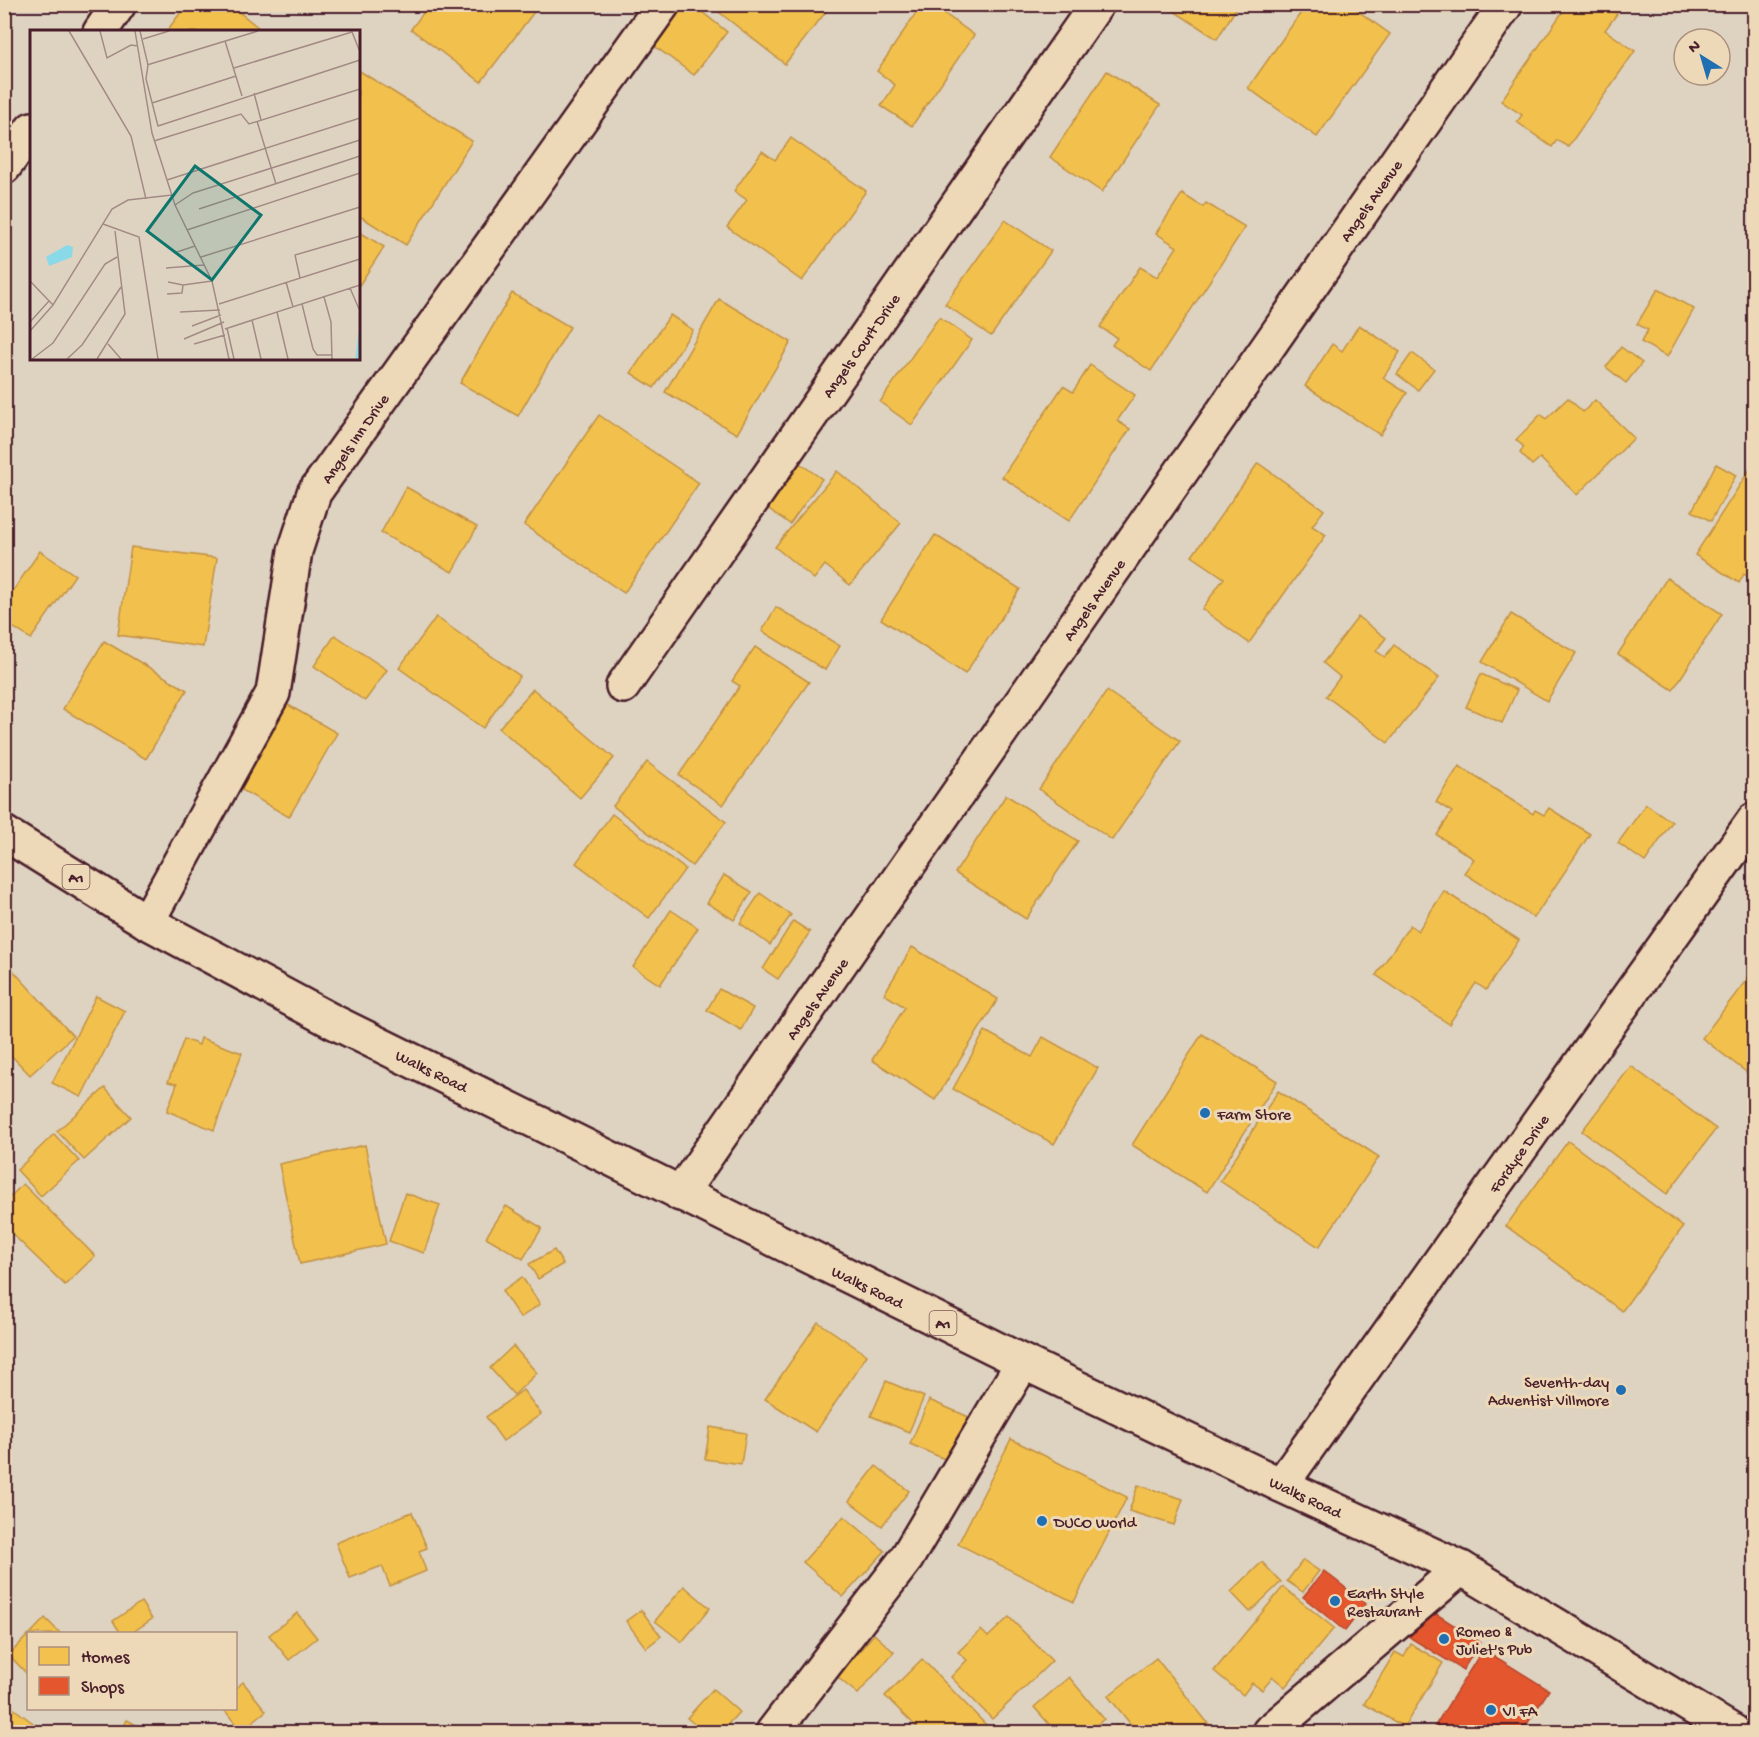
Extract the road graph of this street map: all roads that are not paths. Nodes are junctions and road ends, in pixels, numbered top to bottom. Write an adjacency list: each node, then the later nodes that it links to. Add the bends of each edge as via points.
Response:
1 (119, 4): 5 (street)
2 (663, 4): 11 (street, Angels Inn Drive, via 314,493 295,551 273,693)
3 (1097, 4): 8 (street, Angels Court Drive)
4 (1506, 4): 12 (street, Angels Avenue)
5 (101, 30)
6 (30, 132): 7 (street)
7 (4, 167)
8 (623, 686)
9 (1755, 820): 14 (street, Fordyce Drive)
10 (4, 833): 11 (street, Walks Road / A1)
11 (147, 922): 12 (street, Walks Road / A1, via 332,1021)
12 (680, 1194): 13 (street, Walks Road / A1)
13 (1023, 1362): 14 (street, Walks Road / A1); 16 (street, via 906,1559)
14 (1281, 1485): 15 (street, Walks Road / A1)
15 (1461, 1568): 17 (street); 18 (street, Walks Road / A1)
16 (773, 1732)
17 (1269, 1732)
18 (1734, 1732)

